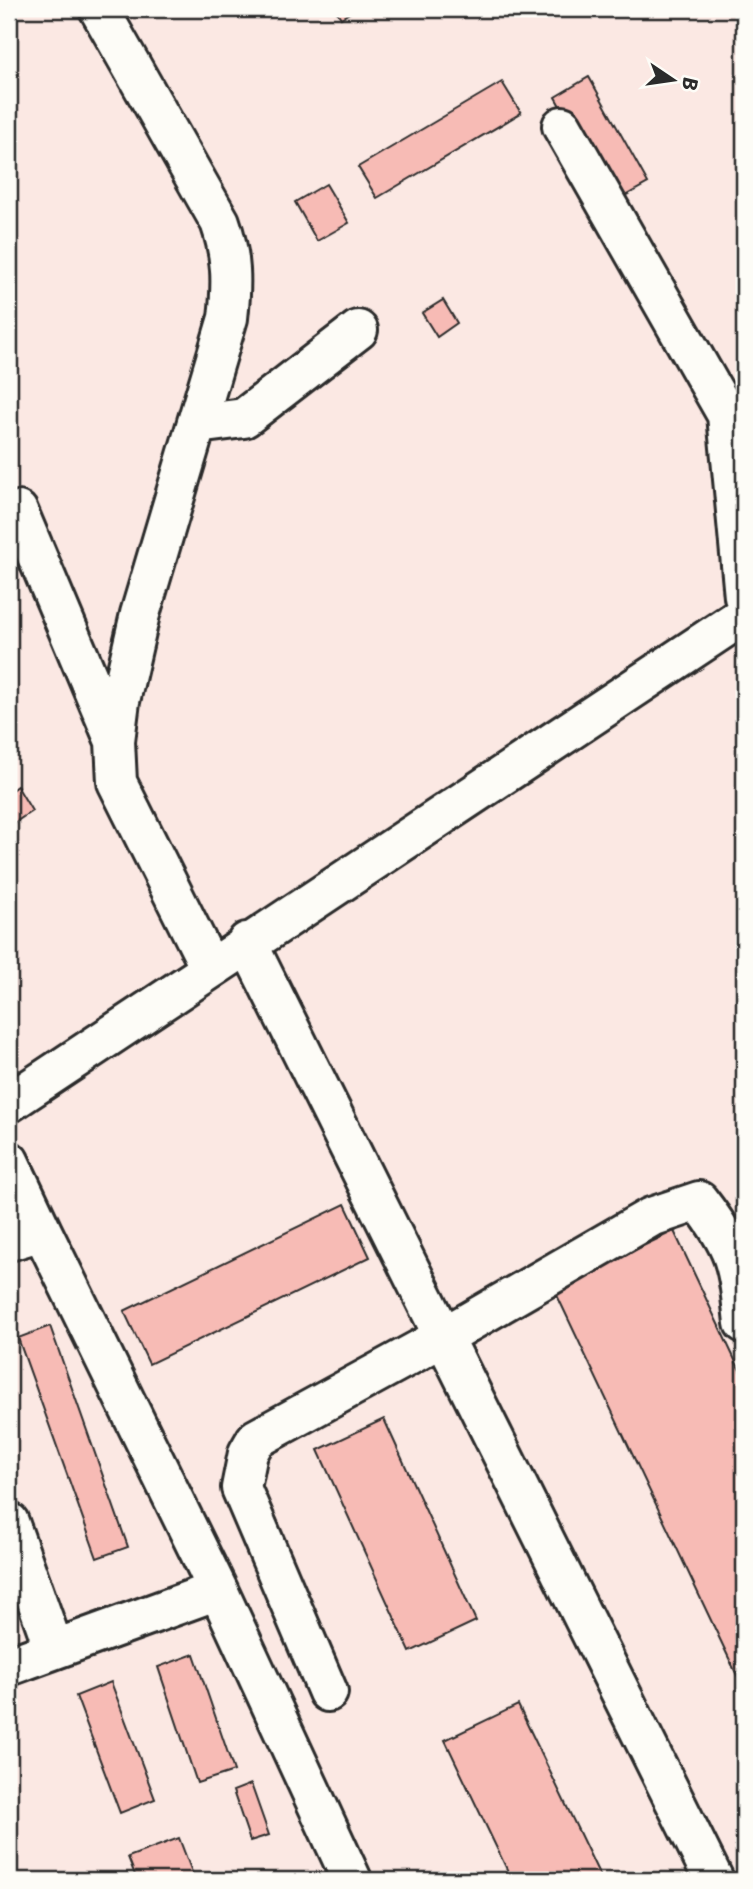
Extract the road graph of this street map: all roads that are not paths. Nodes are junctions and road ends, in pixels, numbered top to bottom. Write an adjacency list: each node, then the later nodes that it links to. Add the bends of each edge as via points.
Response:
1 (99, 9): 4 (street, via 220,222 230,251 228,318)
2 (562, 126): 6 (street, via 727,415)
3 (358, 330): 4 (street, via 244,418)
4 (197, 424): 8 (street, via 140,614)
5 (18, 510): 8 (street)
6 (744, 597)
7 (744, 615): 9 (street)
8 (115, 741): 10 (street, via 117,782)
9 (247, 943): 10 (street); 15 (street)
10 (209, 968): 11 (street)
11 (9, 1103)
12 (9, 1161): 13 (street)
13 (25, 1236): 17 (street)
14 (744, 1323): 15 (street, via 738,1264 720,1228 699,1201 651,1217)
15 (443, 1337): 20 (street, via 256,1439 248,1453 241,1488); 22 (street)
16 (9, 1522): 18 (street)
17 (218, 1590): 18 (street); 21 (street)
18 (54, 1649): 19 (street)
19 (9, 1666)
20 (328, 1692)
21 (352, 1880)
22 (713, 1880)

